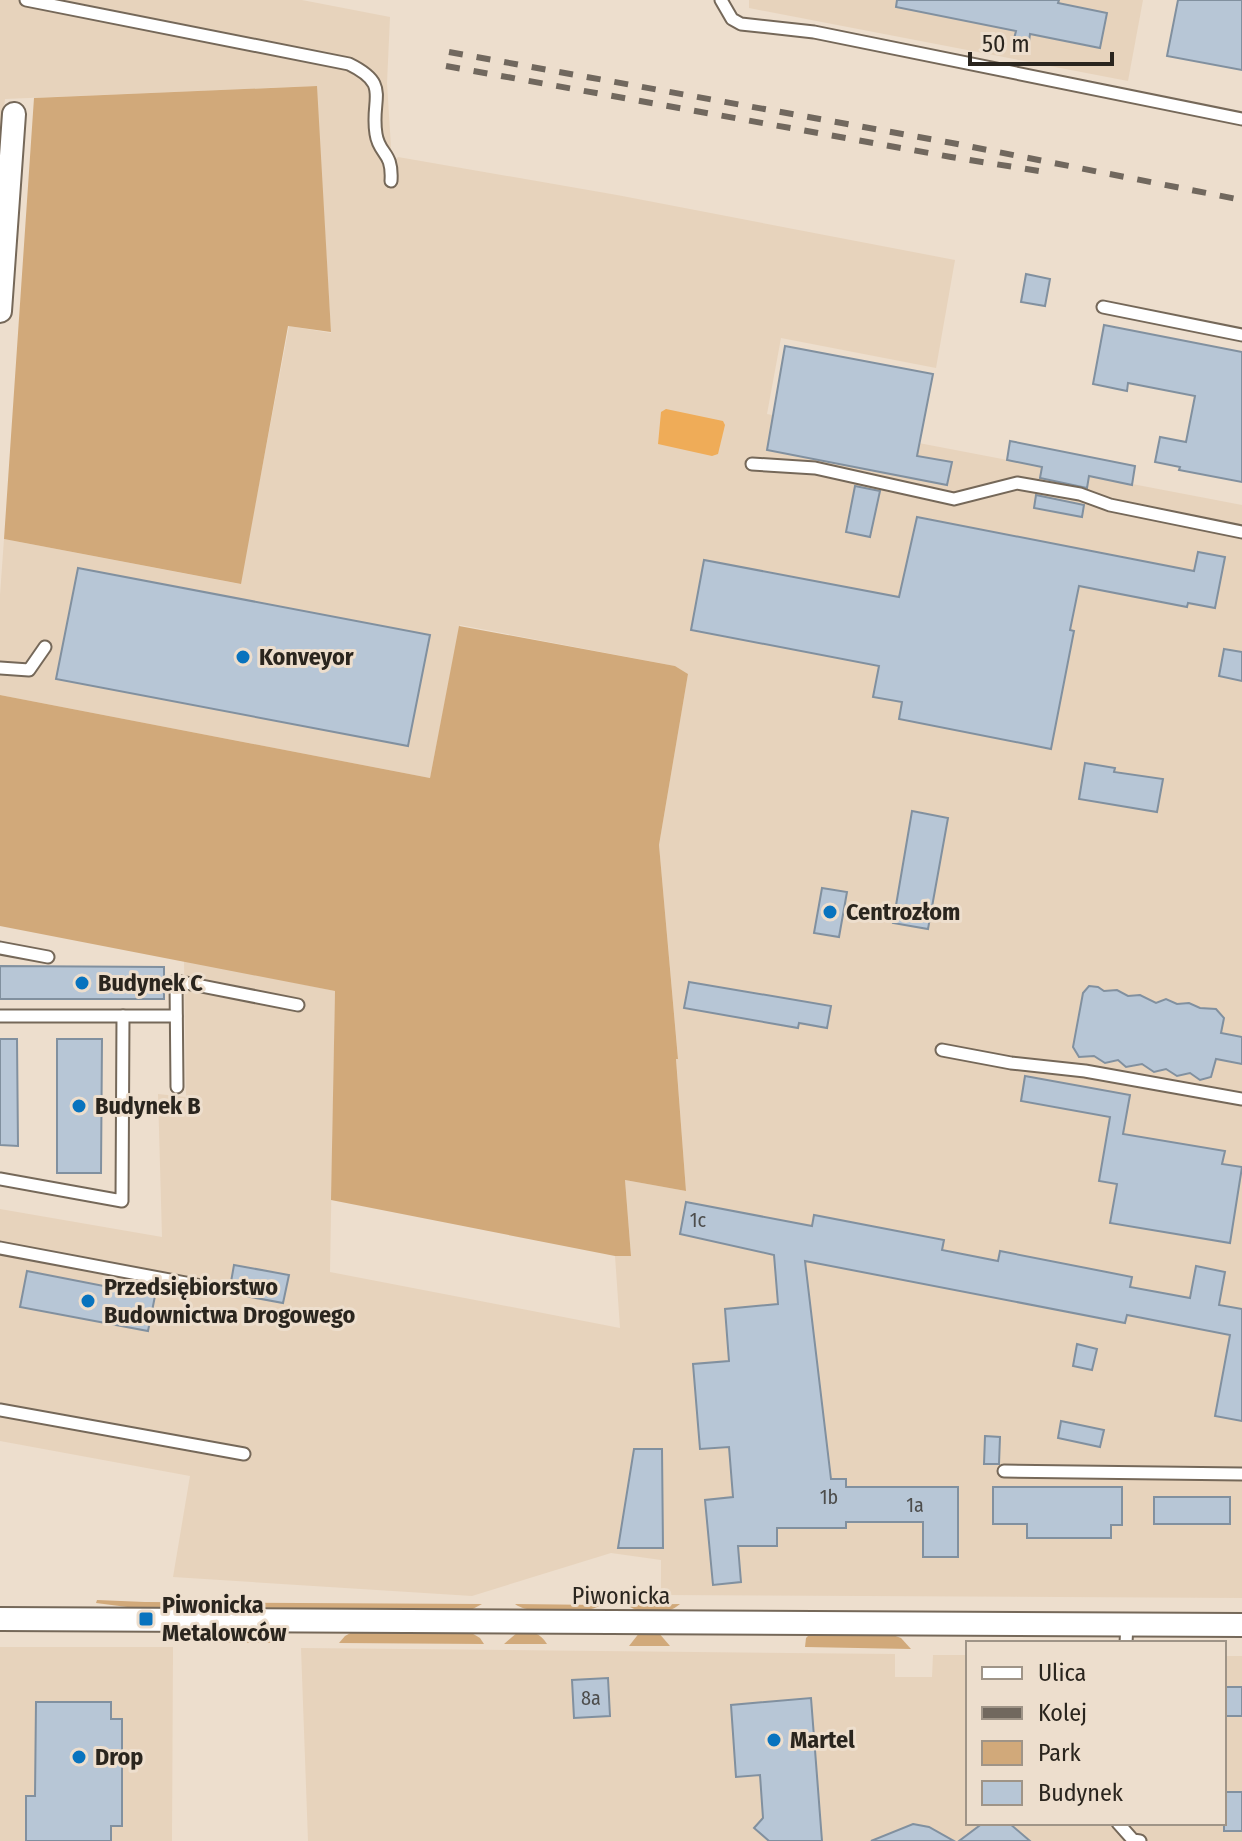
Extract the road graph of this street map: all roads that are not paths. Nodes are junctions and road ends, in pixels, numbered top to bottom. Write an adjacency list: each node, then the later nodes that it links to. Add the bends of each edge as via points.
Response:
1 (26, 0): 5 (lane, via 349,64 375,84 376,135 392,164)
2 (721, 0): 4 (lane, via 741,24 814,32)
3 (14, 114): 6 (street)
4 (1242, 119)
5 (391, 181)
6 (1, 287): 8 (street)
7 (1103, 307): 9 (lane)
8 (0, 311)
9 (1242, 335)
10 (752, 464): 11 (lane, via 815,468 954,499 1017,483)
11 (1242, 532)
12 (45, 647): 13 (lane, via 29,670)
13 (0, 668)
14 (0, 948): 15 (lane)
15 (48, 957)
16 (298, 1005): 19 (lane, via 176,981)
17 (0, 1016): 18 (lane)
18 (123, 1016): 19 (lane); 23 (lane, via 122,1201)
19 (176, 1016): 21 (lane)
20 (942, 1050): 22 (lane)
21 (177, 1087)
22 (1242, 1099)
23 (0, 1179)
24 (0, 1248): 25 (lane)
25 (207, 1287)
26 (0, 1410): 27 (lane)
27 (244, 1454)
28 (1004, 1471): 29 (lane)
29 (1242, 1474)
30 (0, 1619): 32 (street, Piwonicka)
31 (1242, 1625): 32 (street, Piwonicka)
32 (1126, 1634)
33 (1120, 1825): 34 (lane)
34 (1140, 1841)

